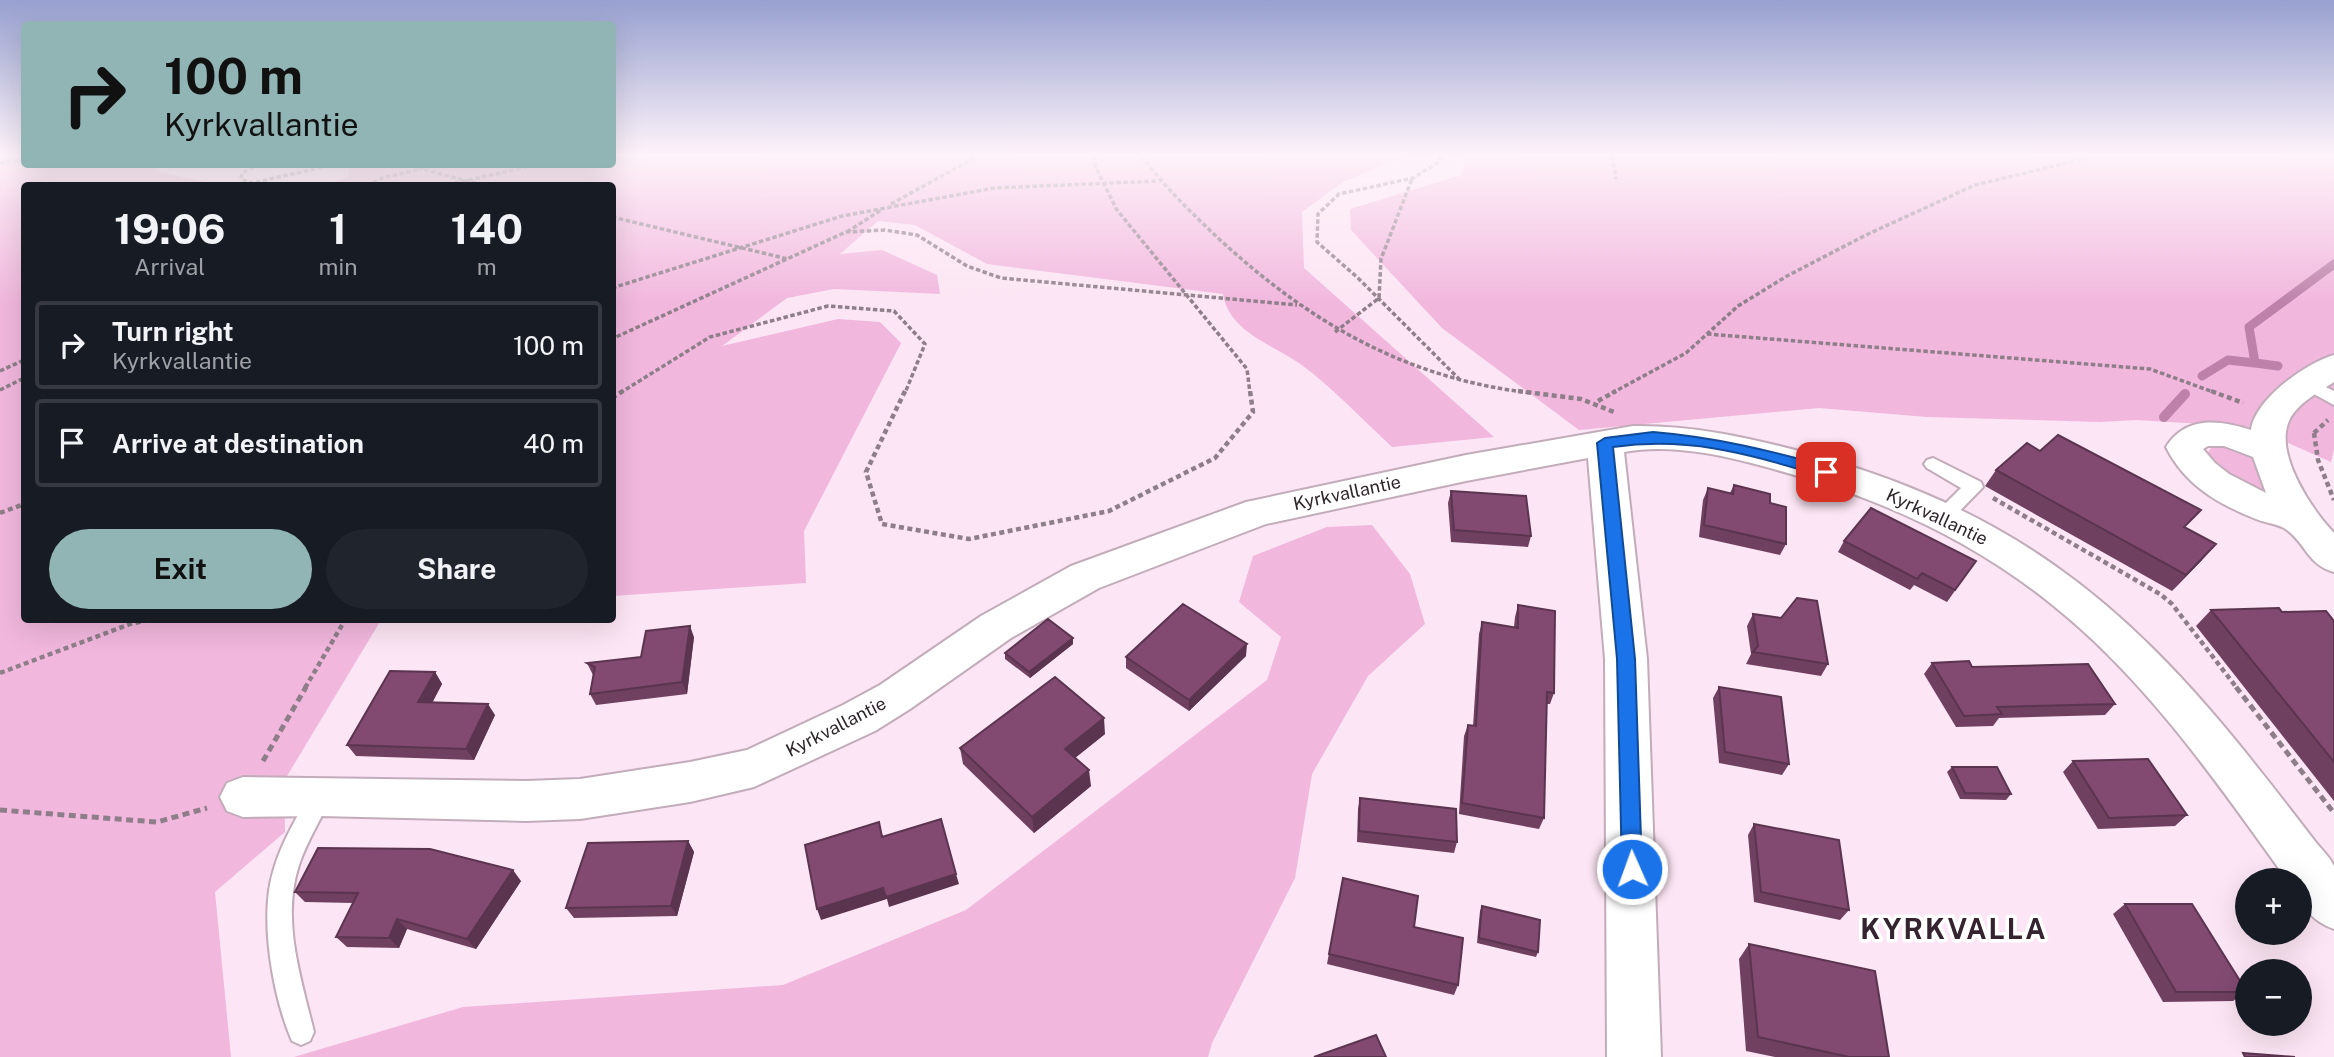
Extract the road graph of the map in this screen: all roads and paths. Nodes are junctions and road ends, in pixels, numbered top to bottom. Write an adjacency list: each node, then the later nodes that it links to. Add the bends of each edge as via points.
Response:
1 (888, 205): 8 (path)
2 (895, 205): 8 (path)
3 (1115, 205): 14 (path)
4 (1183, 205): 16 (path, via 1253,272)
5 (1327, 205): 15 (path, via 1318,214 1317,242)
6 (1402, 205): 15 (path, via 1381,259)
7 (1930, 205): 18 (path, via 1787,276 1738,306)
8 (885, 207): 10 (path); 11 (path)
9 (616, 218): 11 (path)
10 (846, 232): 12 (path); 14 (path, via 886,230 917,235 967,267 1001,278)
11 (738, 249): 12 (path); 13 (path)
12 (789, 260): 19 (path)
13 (616, 287)
14 (1188, 296): 16 (path); 26 (path, via 1247,369 1253,412 1215,458 1109,511 969,539 882,524 866,472 925,344 894,311 828,306 710,337)
15 (1379, 298): 17 (path); 23 (path)
16 (1297, 305): 17 (path)
17 (1335, 332): 23 (path, via 1374,352)
18 (1707, 334): 28 (path); 29 (path, via 2150,369)
19 (616, 337)
20 (21, 362): 21 (path)
21 (0, 372)
22 (21, 380): 25 (path)
23 (1460, 380): 28 (path, via 1517,391)
24 (2326, 383): 29 (street)
25 (0, 390)
26 (616, 396)
27 (2334, 415): 30 (path)
28 (1601, 422): 31 (street, Kyrkvallantie); 31 (path); 43 (street, Kyrkvallantie, via 1466,468 1259,512 1085,577 996,627 859,718 754,768 580,799 526,802); 49 (street, via 1626,659)
29 (2272, 432): 30 (path); 38 (street, via 2277,476); 38 (street, via 2200,433 2184,447 2188,460 2208,476 2254,503)
30 (2314, 433): 34 (path, via 2318,460)
31 (1653, 437): 37 (street, Kyrkvallantie, via 1703,441 1800,464 1894,494)
32 (1933, 464): 33 (lane)
33 (1974, 487): 37 (lane); 46 (path, via 2172,604)
34 (2334, 500)
35 (21, 505): 36 (path)
36 (0, 513)
37 (1943, 516): 47 (street, Kyrkvallantie, via 2047,579 2154,672)
38 (2300, 520): 39 (street)
39 (2334, 558)
40 (135, 623): 42 (path)
41 (343, 623): 44 (path)
42 (0, 673)
43 (320, 796): 44 (street, Kyrkvallantie); 48 (lane, via 285,872 279,905 278,932)
44 (243, 797): 45 (path, via 157,822)
45 (0, 810)
46 (2334, 813)
47 (2334, 906)
48 (301, 1032)
49 (1634, 1057)

